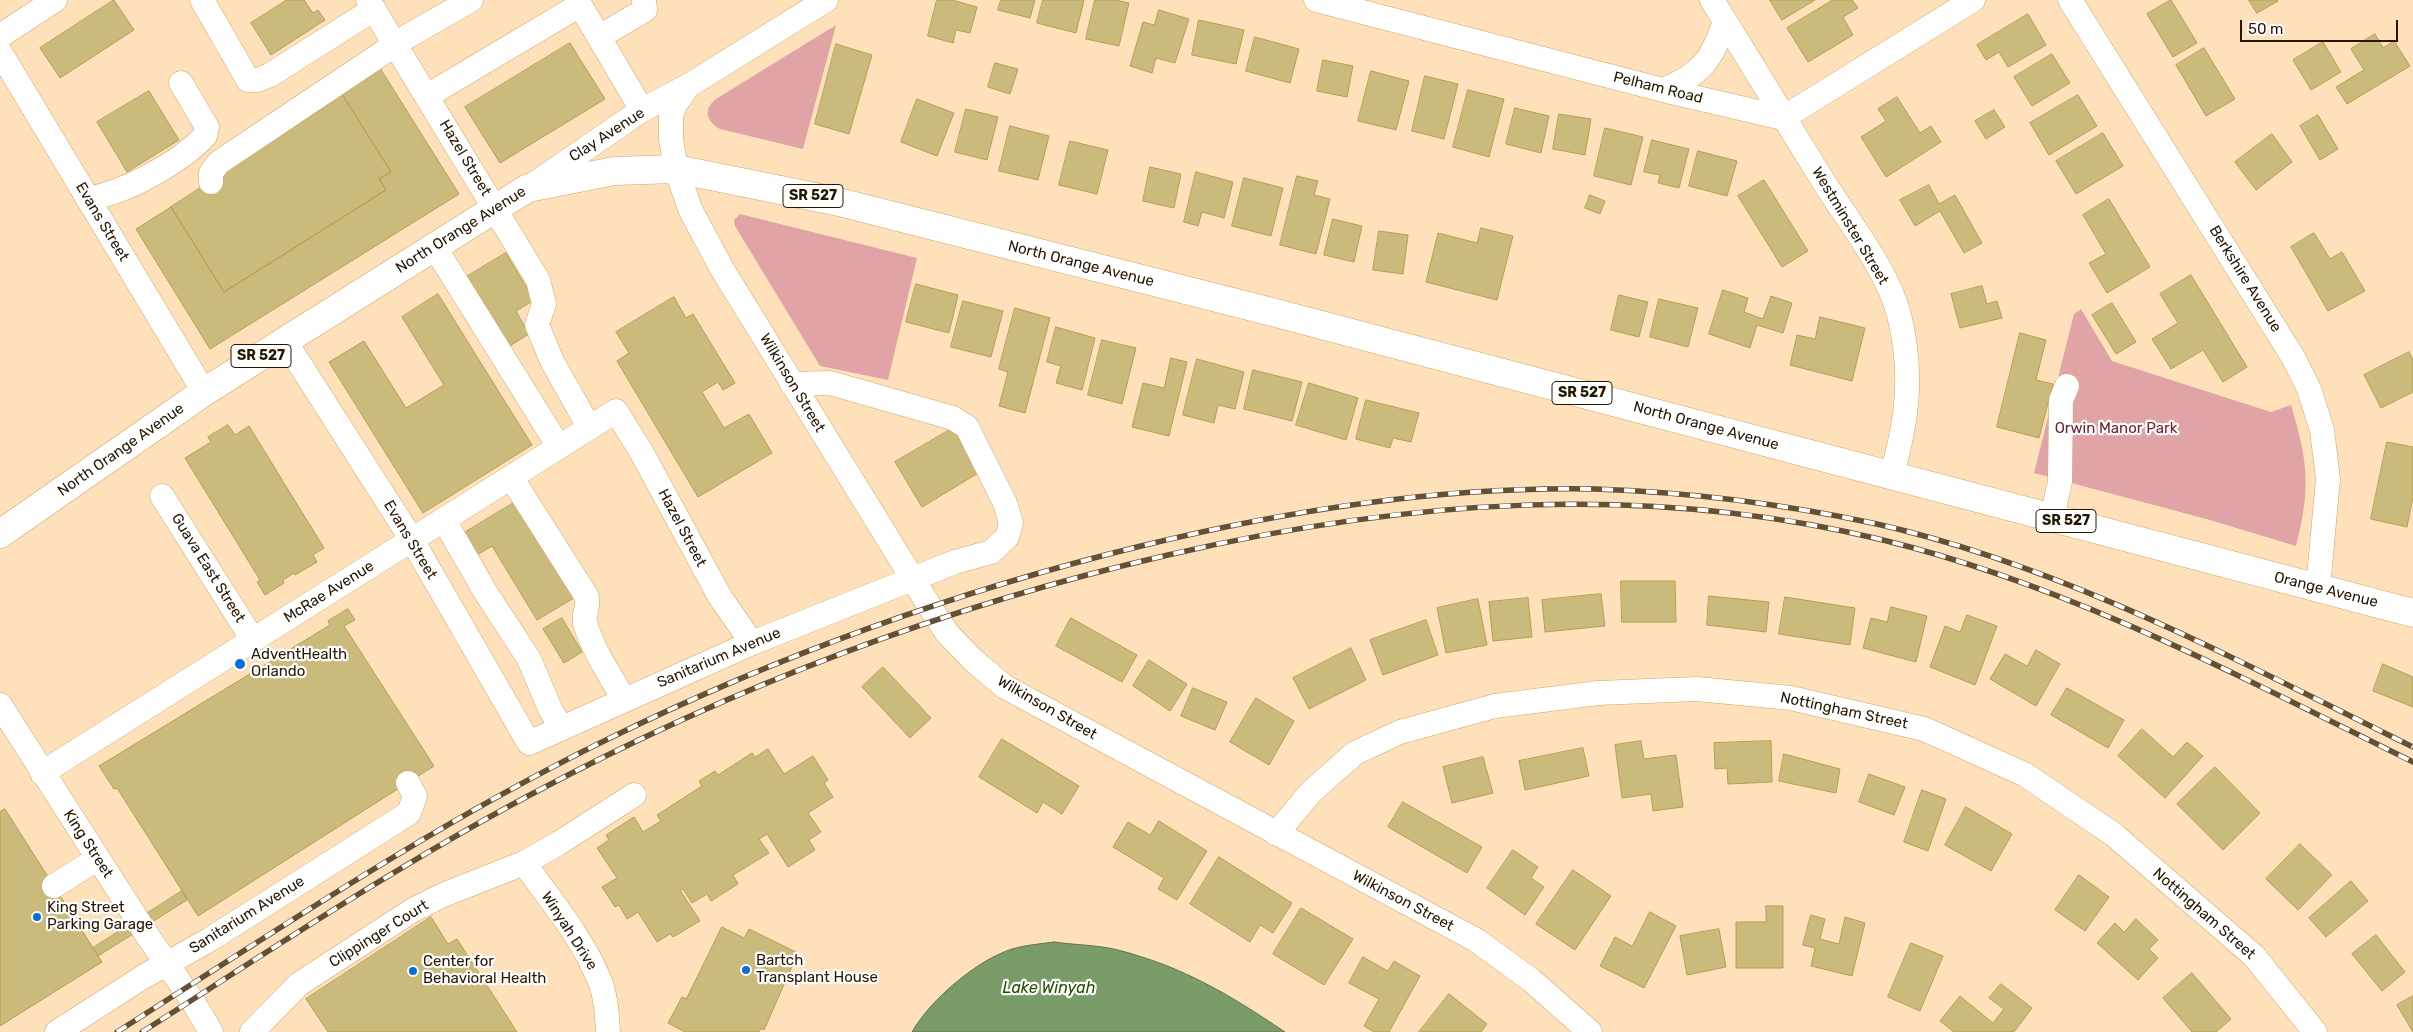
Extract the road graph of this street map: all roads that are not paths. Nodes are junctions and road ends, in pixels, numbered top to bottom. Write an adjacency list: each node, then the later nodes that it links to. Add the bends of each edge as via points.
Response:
1 (55, 0): 13 (street)
2 (202, 0): 11 (street, via 248,80 270,75)
3 (472, 0): 15 (street)
4 (644, 0): 14 (street, via 645,10)
5 (1316, 0): 19 (street, Pelham Road)
6 (1712, 0): 12 (street, Westminster Street)
7 (1973, 0): 22 (street)
8 (2070, 0): 45 (street, Berkshire Avenue, via 2293,357 2309,389 2322,430 2328,479)
9 (578, 2): 14 (street); 20 (street)
10 (815, 3): 18 (street, Clay Avenue)
11 (371, 4): 15 (street, Hazel Street)
12 (1725, 21): 19 (street, via 1717,45 1705,65 1686,80); 22 (street, Westminster Street)
13 (0, 36)
14 (599, 37): 21 (street)
15 (396, 46): 20 (street, Hazel Street); 24 (street, via 218,163 211,173)
16 (0, 52): 26 (street, Evans Street)
17 (181, 82): 26 (street, via 207,127 205,136 186,152 132,185 110,195)
18 (688, 86): 21 (street, Clay Avenue); 23 (street, Clay Avenue, via 671,116)
19 (1663, 90): 22 (street, Pelham Road)
20 (427, 96): 27 (street, Hazel Street)
21 (642, 110): 25 (street, Clay Avenue)
22 (1783, 118): 36 (street, Westminster Street, via 1881,272 1899,313 1908,363 1907,407)
23 (676, 170): 25 (main road, North Orange Avenue / SR 527, via 614,171); 30 (street, Wilkinson Street, via 691,211 722,269); 36 (main road, North Orange Avenue / SR 527, via 844,203)
24 (211, 182)
25 (528, 188): 27 (main road, North Orange Avenue / SR 527)
26 (88, 199): 32 (street, Evans Street)
27 (494, 207): 28 (main road, North Orange Avenue / SR 527); 34 (street, Hazel Street, via 538,280 544,304 537,325 552,361)
28 (434, 246): 29 (main road, North Orange Avenue / SR 527); 35 (street)
29 (285, 341): 32 (main road, North Orange Avenue / SR 527); 42 (street, Evans Street)
30 (792, 384): 44 (street, Wilkinson Street); 44 (street, Sanitarium Avenue, via 830,383 953,418 967,427 1005,503 1011,523 1007,537 991,552)
31 (2068, 386): 39 (street, via 2061,400 2060,482)
32 (204, 392): 41 (main road, North Orange Avenue / SR 527)
33 (616, 411): 34 (street, McRae Avenue); 48 (street, Hazel Street, via 720,597)
34 (589, 427): 35 (street, McRae Avenue)
35 (559, 447): 37 (street, McRae Avenue)
36 (1892, 474): 39 (main road, North Orange Avenue / SR 527)
37 (511, 477): 40 (street, McRae Avenue); 49 (street, via 587,597 585,622)
38 (162, 496): 47 (street, Guava East Street)
39 (2052, 517): 43 (main road, North Orange Avenue / SR 527)
40 (444, 520): 42 (street, McRae Avenue); 51 (street, via 486,594 529,659 550,711)
41 (0, 534)
42 (412, 540): 47 (street, McRae Avenue); 52 (street, Evans Street)
43 (2240, 568): 45 (main road, Orange Avenue / SR 527)
44 (912, 579): 48 (street, Sanitarium Avenue); 56 (street, Wilkinson Street, via 948,633 1005,687)
45 (2318, 588): 46 (main road, Orange Avenue / SR 527)
46 (2413, 613)
47 (253, 640): 53 (street, McRae Avenue)
48 (752, 643): 49 (street, Sanitarium Avenue)
49 (624, 699): 51 (street, Sanitarium Avenue)
50 (0, 705): 53 (street, King Street)
51 (561, 727): 52 (street, Sanitarium Avenue)
52 (529, 743)
53 (42, 774): 57 (street, King Street)
54 (408, 783): 60 (street, Sanitarium Avenue, via 415,796 408,813)
55 (634, 795): 58 (street, Clippinger Court)
56 (1276, 834): 65 (street, Wilkinson Street, via 1476,940 1531,980); 66 (street, Nottingham Street, via 1310,792 1355,753 1400,732 1495,706 1598,693 1697,689 1791,698 1924,729 2024,774 2113,834 2254,956)
57 (97, 859): 59 (street); 60 (street, King Street)
58 (524, 863): 63 (street, Clippinger Court, via 412,910 299,984); 64 (street, Winyah Drive, via 589,957 600,981)
59 (54, 886)
60 (168, 963): 61 (street, Sanitarium Avenue); 62 (street, King Street)
61 (57, 1032)
62 (211, 1032)
63 (252, 1032)
64 (608, 1032)
65 (1590, 1032)
66 (2315, 1032)

